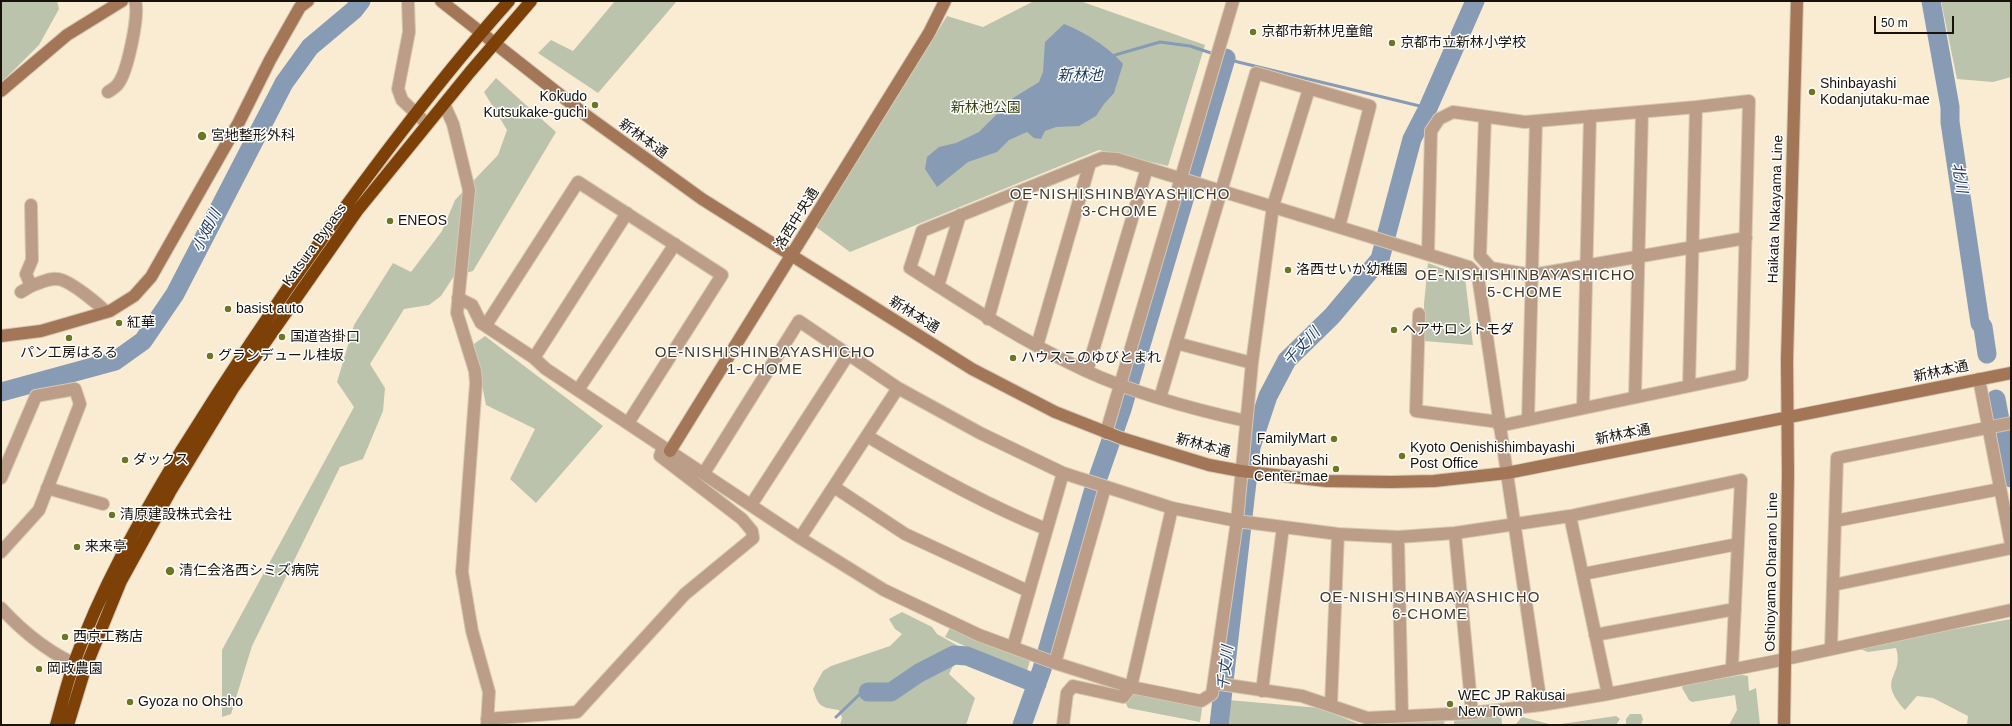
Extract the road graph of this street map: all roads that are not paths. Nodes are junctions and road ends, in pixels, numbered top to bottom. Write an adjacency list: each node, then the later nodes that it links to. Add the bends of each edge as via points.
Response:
1 (122, 1): 14 (street, via 68,35)
2 (134, 1): 15 (street, via 135,19 128,61 119,84)
3 (308, 1): 44 (street, via 300,8 270,60 239,122 151,277 134,296)
4 (408, 1): 19 (street, via 409,32 398,89 402,100)
5 (442, 1): 11 (street, 新林本通)
6 (509, 1): 11 (highway, Katsura Bypass)
7 (530, 1): 12 (highway, Katsura Bypass)
8 (945, 1): 38 (street, 洛西中央通, via 929,33)
9 (1233, 1): 26 (street)
10 (1797, 1): 64 (street, Haikata Nakayama Line)
11 (482, 33): 12 (street, 新林本通); 19 (highway, Katsura Bypass)
12 (494, 43): 16 (highway, Katsura Bypass); 38 (street, 新林本通, via 644,158 702,199)
13 (1309, 89): 28 (street, via 1256,73); 30 (street); 33 (street, via 1370,106)
14 (1, 91)
15 (108, 92)
16 (444, 104): 23 (highway, Katsura Bypass); 43 (street, via 453,124 470,190)
17 (1696, 107): 18 (street); 34 (street, via 1749,101); 36 (street)
18 (1642, 112): 20 (street); 39 (street)
19 (416, 113): 23 (street); 111 (highway, Katsura Bypass, via 298,273 224,381 110,576)
20 (1590, 116): 22 (street); 40 (street)
21 (1485, 117): 22 (street); 37 (street, via 1453,112 1439,119 1431,131); 41 (street, via 1480,256 1491,268)
22 (1536, 121): 41 (street)
23 (427, 124): 113 (highway, Katsura Bypass, via 357,211 234,388 170,492 125,575)
24 (1090, 163): 25 (street, via 1102,158 1117,159); 27 (street); 50 (street)
25 (1147, 168): 26 (street); 54 (street)
26 (1181, 178): 28 (street); 57 (street)
27 (1025, 189): 32 (street); 46 (street)
28 (1220, 190): 30 (street); 49 (street)
29 (31, 205): 44 (street, via 32,260 26,274 26,289 50,279 62,280)
30 (1273, 206): 33 (street); 53 (street)
31 (627, 213): 35 (street); 47 (street, via 578,182); 52 (street)
32 (960, 216): 42 (street); 42 (street, via 922,231 910,268)
33 (1339, 227): 37 (street)
34 (1746, 238): 36 (street); 58 (street, via 1742,375)
35 (675, 244): 60 (street); 67 (street, via 722,275)
36 (1692, 247): 39 (street); 58 (street)
37 (1428, 254): 68 (street, via 1470,267 1478,276)
38 (792, 255): 71 (street, 新林本通, via 972,369 1055,412); 73 (street, 洛西中央通)
39 (1638, 257): 40 (street); 61 (street)
40 (1586, 266): 41 (street); 63 (street)
41 (1532, 276): 65 (street)
42 (938, 286): 46 (street)
43 (458, 298): 47 (street, via 472,305 481,323); 123 (street, via 457,313 475,371 476,383 462,572 472,631 490,692)
44 (106, 312): 48 (street, via 41,331)
45 (1420, 314): 68 (street, via 1416,411)
46 (988, 319): 50 (street)
47 (486, 325): 52 (street)
48 (1, 336)
49 (1176, 343): 53 (street); 62 (street)
50 (1037, 346): 54 (street)
51 (848, 355): 59 (street); 75 (street, via 799,322); 84 (street)
52 (534, 358): 60 (street)
53 (1252, 363): 66 (street)
54 (1087, 371): 57 (street)
55 (2011, 373): 56 (street, 新林本通)
56 (1979, 379): 64 (street, 新林本通); 70 (street)
57 (1121, 384): 62 (street); 71 (street)
58 (1689, 386): 61 (street)
59 (898, 388): 72 (street); 76 (street, via 980,433)
60 (578, 390): 67 (street)
61 (1635, 397): 63 (street)
62 (1160, 398): 66 (street)
63 (1582, 408): 65 (street)
64 (1787, 419): 77 (street, 新林本通); 109 (street, Oshioyama Oharano Line)
65 (1528, 420): 68 (street)
66 (1246, 421): 74 (street)
67 (628, 423): 73 (street)
68 (1499, 424): 77 (street)
69 (2010, 424): 70 (street)
70 (1988, 428): 82 (street); 88 (street, via 1837,458)
71 (1106, 433): 74 (street, 新林本通, via 1209,466)
72 (867, 436): 79 (street); 91 (street, via 1001,511)
73 (667, 449): 75 (street); 123 (street, via 660,456 742,519 752,530 753,538 685,594 577,712)
74 (1241, 471): 77 (street, 新林本通, via 1326,481 1391,482); 87 (street)
75 (704, 473): 84 (street)
76 (1063, 473): 80 (street); 91 (street)
77 (1507, 474): 89 (street)
78 (1, 478): 81 (street, via 36,396 75,389 80,404)
79 (834, 487): 95 (street); 102 (street, via 905,534)
80 (1105, 487): 85 (street); 110 (street)
81 (47, 488): 83 (street); 99 (street, via 39,510)
82 (2000, 489): 88 (street); 97 (street)
83 (103, 504)
84 (751, 505): 95 (street)
85 (1172, 508): 87 (street); 115 (street)
86 (1570, 516): 89 (street); 96 (street, via 1741,480); 100 (street)
87 (1237, 521): 90 (street); 114 (street)
88 (1835, 521): 101 (street)
89 (1514, 524): 92 (street); 119 (street)
90 (1282, 527): 93 (street); 116 (street)
91 (1046, 529): 102 (street)
92 (1455, 533): 94 (street); 120 (street)
93 (1338, 534): 94 (street); 118 (street)
94 (1398, 537): 121 (street)
95 (800, 538): 107 (street, via 884,590 979,635)
96 (1738, 544): 100 (street); 104 (street)
97 (2011, 544)
98 (2011, 548): 101 (street)
99 (1, 552)
100 (1583, 574): 106 (street)
101 (1833, 585): 108 (street)
102 (1028, 591): 107 (street)
103 (1, 608): 111 (street, via 20,629 49,651)
104 (1735, 608): 106 (street); 112 (street)
105 (2011, 610): 108 (street)
106 (1596, 635): 117 (street)
107 (1012, 647): 110 (street)
108 (1831, 648): 109 (street)
109 (1786, 658): 112 (street); 126 (street, Oshioyama Oharano Line)
110 (1055, 663): 115 (street)
111 (74, 664): 113 (street); 124 (highway, Katsura Bypass)
112 (1732, 668): 117 (street)
113 (85, 669): 124 (highway, Katsura Bypass)
114 (1214, 683): 115 (street, via 1212,694 1201,700); 116 (street)
115 (1131, 687): 125 (street, via 1123,697 1073,686 1067,693)
116 (1262, 691): 118 (street, via 1302,696)
117 (1608, 694): 119 (street)
118 (1331, 705): 121 (street, via 1367,718)
119 (1540, 705): 120 (street)
120 (1472, 713): 122 (street)
121 (1402, 715): 122 (street)
122 (1452, 719)
123 (487, 722)
124 (66, 723)
125 (1063, 725)
126 (1784, 725)

